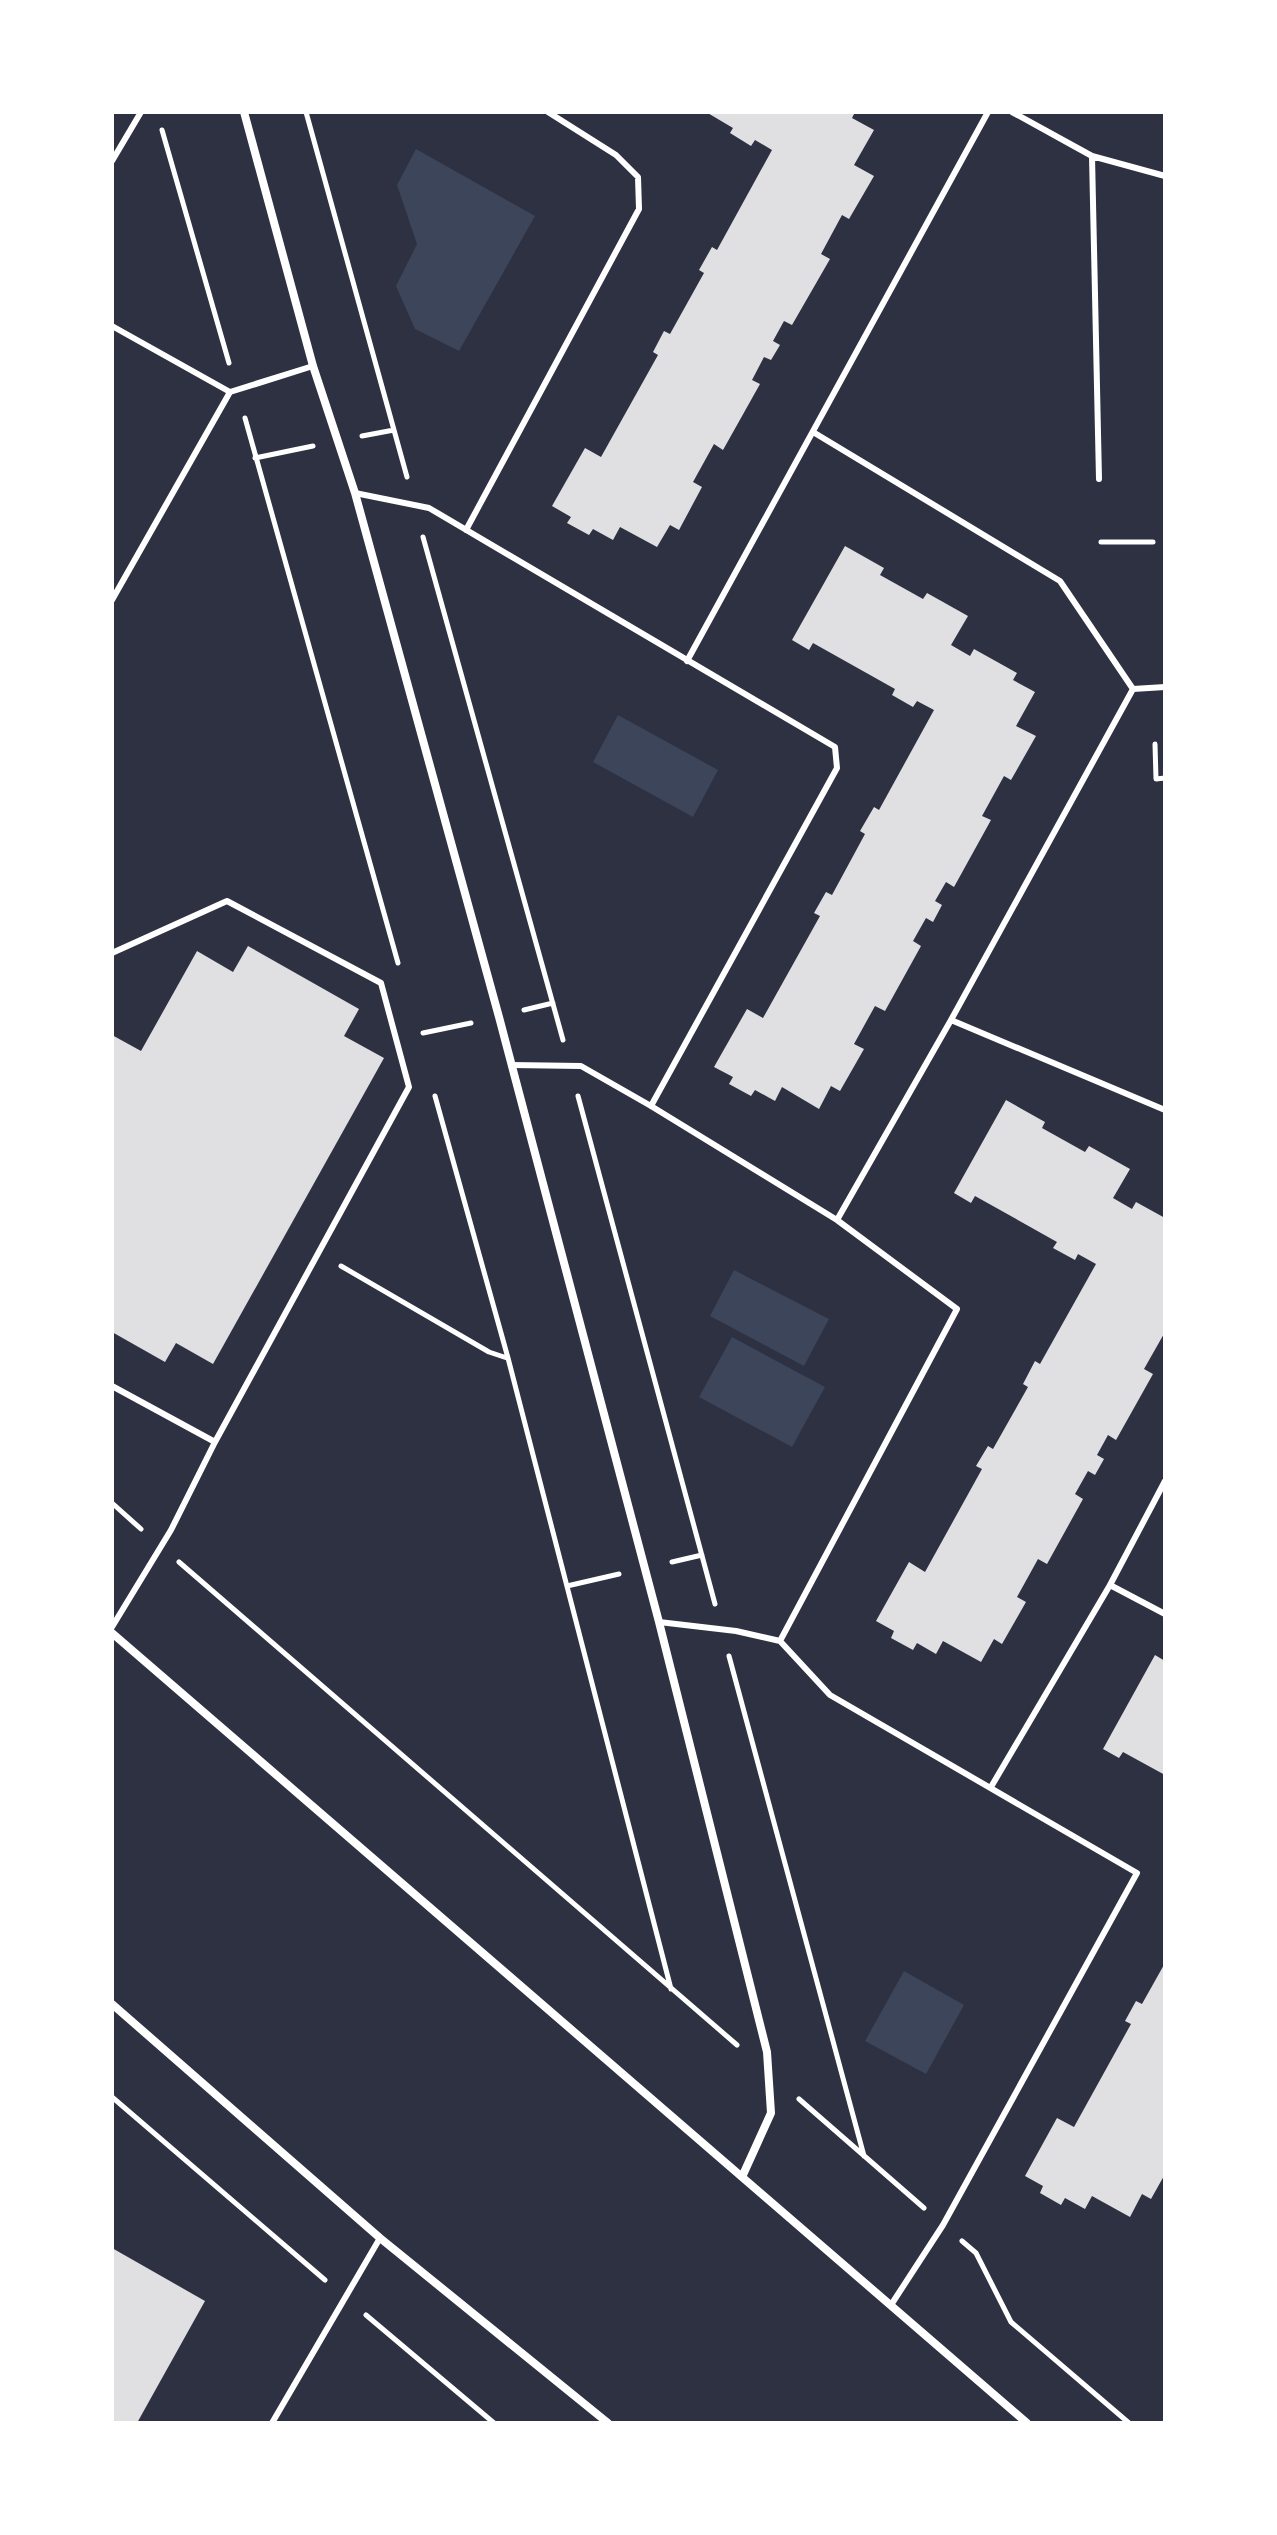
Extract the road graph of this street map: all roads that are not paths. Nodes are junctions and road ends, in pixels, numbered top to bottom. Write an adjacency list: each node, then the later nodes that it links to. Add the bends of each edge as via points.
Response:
1 (141, 112): 7 (lane)
2 (244, 112): 10 (street)
3 (548, 112): 15 (lane, via 616,155 638,177 639,209)
4 (988, 112): 12 (lane)
5 (1012, 112): 6 (lane)
6 (1092, 156): 8 (lane); 13 (lane)
7 (112, 161)
8 (1165, 176)
9 (112, 326): 11 (lane)
10 (313, 366): 11 (lane); 14 (street)
11 (234, 391): 16 (lane)
12 (813, 432): 17 (lane); 19 (lane, via 1060,581)
13 (1099, 479)
14 (355, 493): 15 (lane, via 429,508); 22 (street)
15 (466, 530): 17 (lane)
16 (112, 600)
17 (687, 661): 23 (lane, via 835,747 837,768)
18 (1165, 687): 19 (lane)
19 (1133, 689): 21 (lane)
20 (112, 953): 27 (lane, via 227,901 381,983 409,1087)
21 (951, 1020): 24 (lane); 25 (lane)
22 (511, 1065): 23 (lane, via 581,1066); 31 (street)
23 (651, 1106): 25 (lane)
24 (1165, 1110)
25 (837, 1220): 33 (lane, via 957,1309)
26 (112, 1386): 27 (lane)
27 (215, 1442): 32 (lane)
28 (1165, 1481): 29 (lane)
29 (1110, 1585): 30 (lane); 34 (lane)
30 (1165, 1614)
31 (659, 1622): 33 (lane); 36 (street, via 767,2052 771,2113)
32 (112, 1630): 36 (street)
33 (780, 1641): 34 (lane, via 830,1695)
34 (991, 1787): 38 (lane, via 1137,1873 943,2225)
35 (112, 2004): 37 (street)
36 (742, 2177): 38 (street)
37 (380, 2238): 39 (lane); 40 (street)
38 (891, 2305): 41 (street)
39 (272, 2423)
40 (608, 2423)
41 (1027, 2423)

